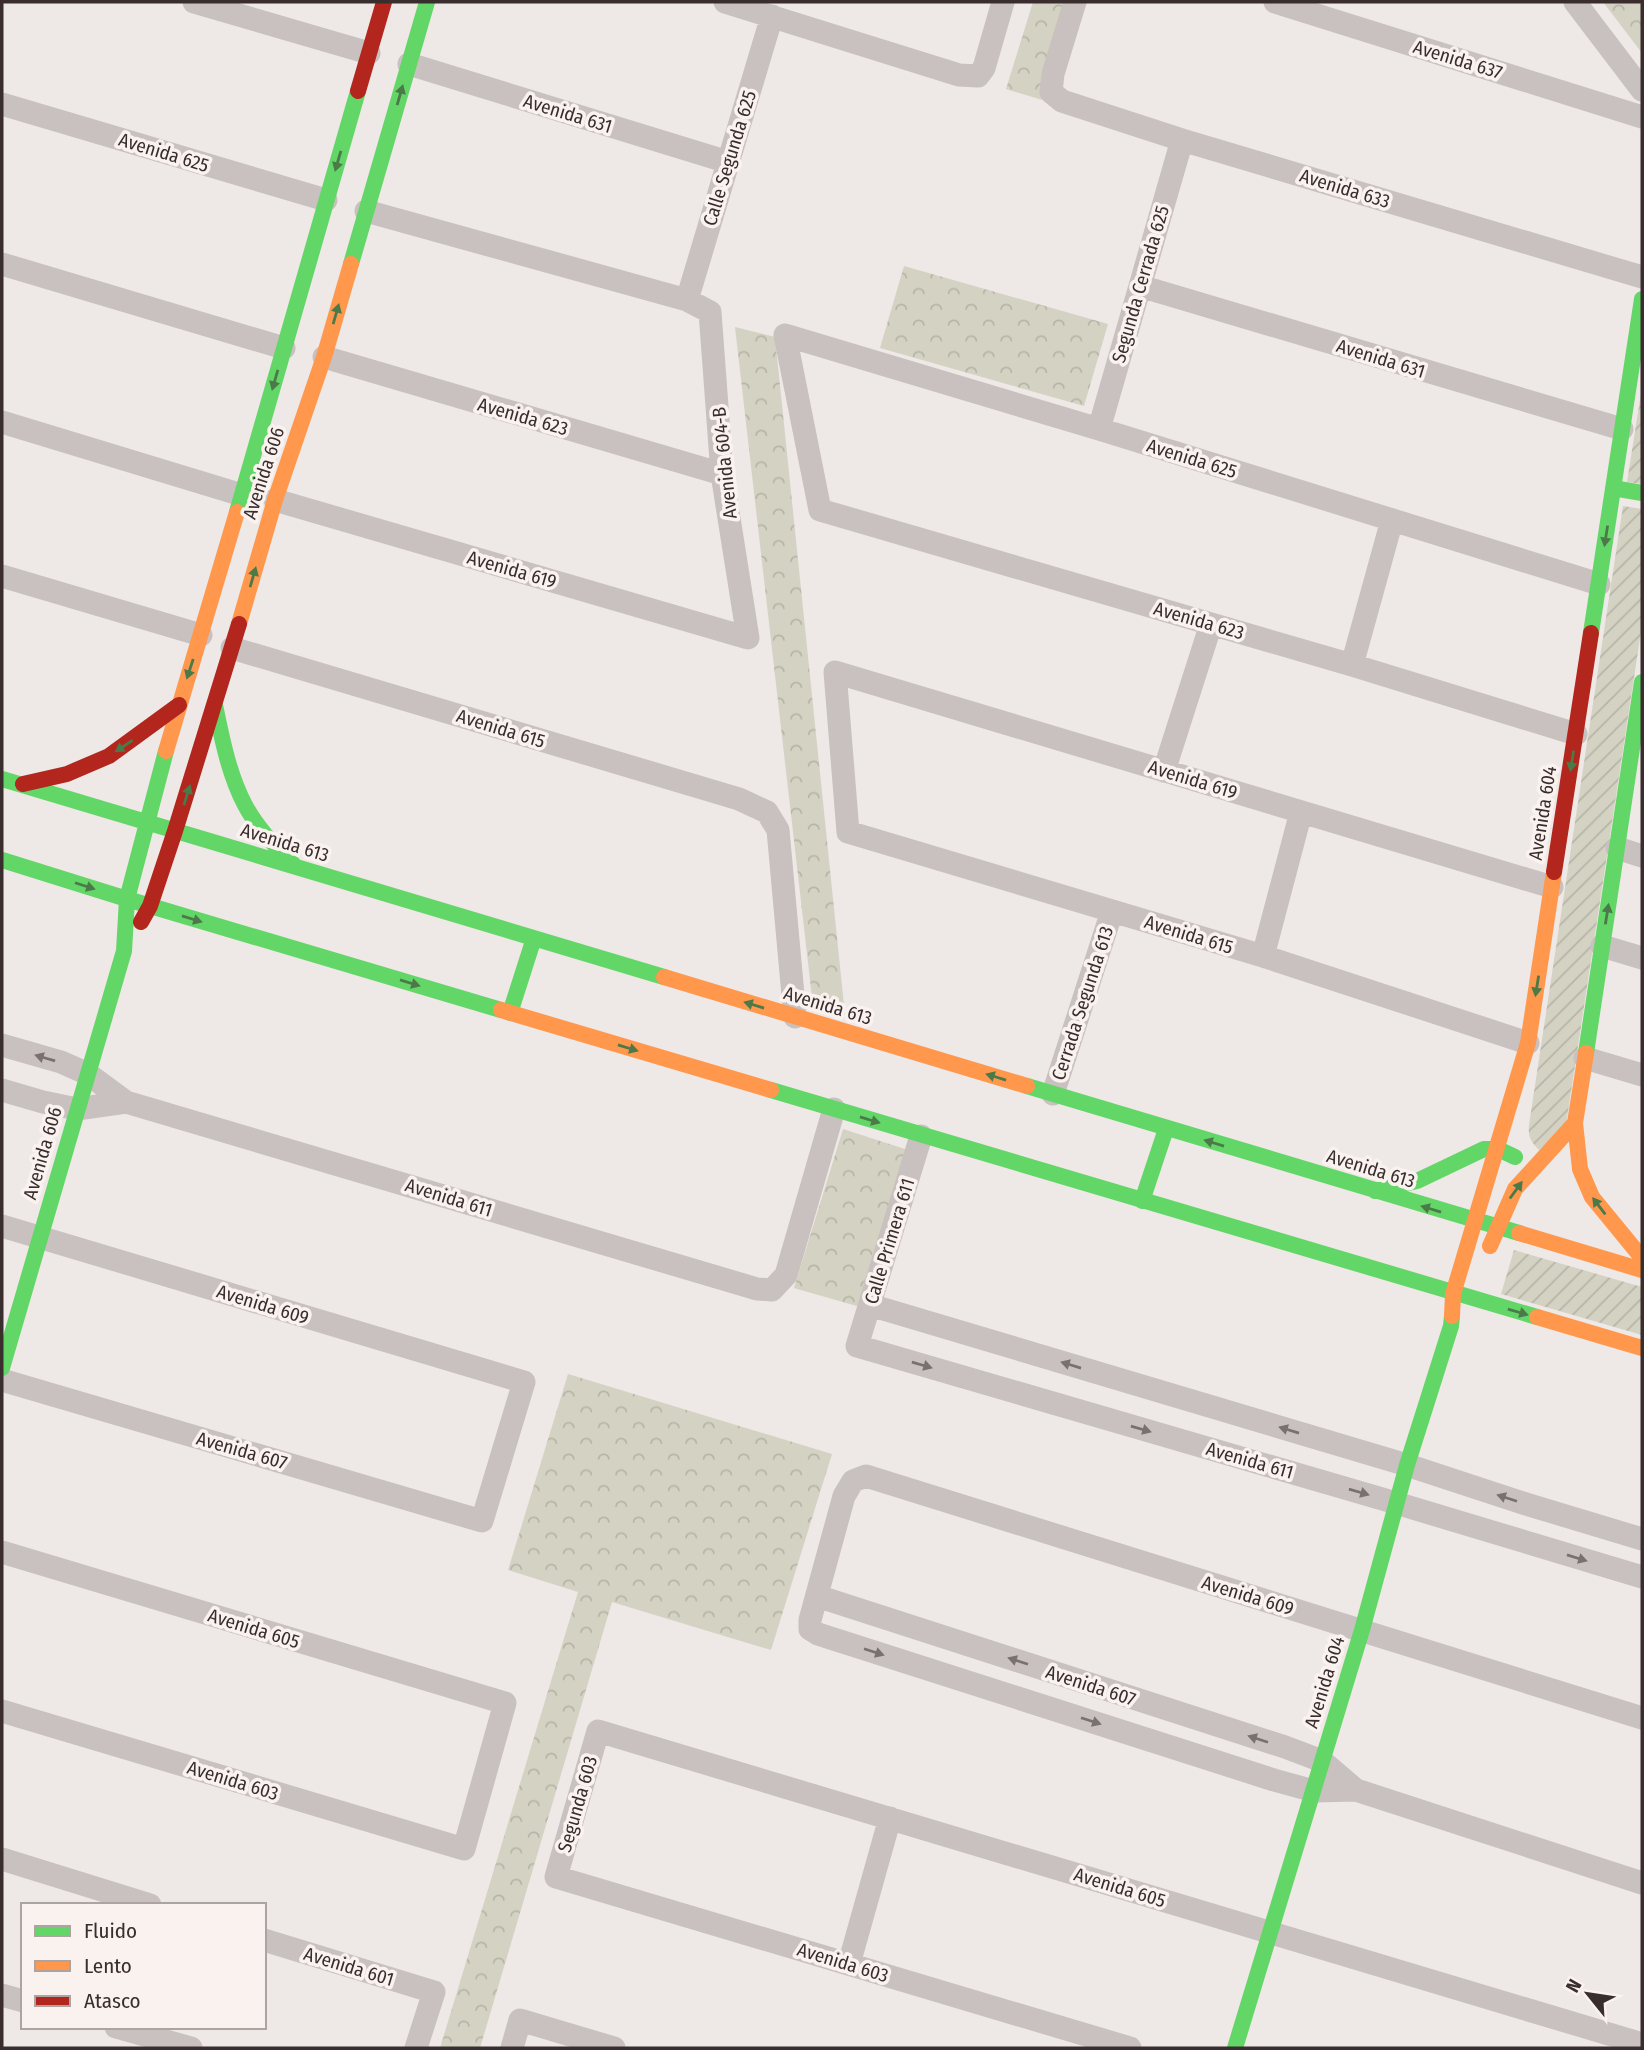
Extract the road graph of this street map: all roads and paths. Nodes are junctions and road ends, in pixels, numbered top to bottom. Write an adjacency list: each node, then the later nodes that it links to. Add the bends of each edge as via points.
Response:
1 (194, 2): 10 (street)
2 (384, 2): 10 (street, Avenida 606)
3 (428, 2): 11 (street, Avenida 606)
4 (724, 2): 9 (street)
5 (1003, 2): 9 (street, via 978,76 959,75)
6 (1075, 2): 16 (street, Avenida 633, via 1051,92 1062,101)
7 (1275, 2): 14 (street, Avenida 637)
8 (1575, 2): 12 (street)
9 (772, 16): 17 (street, Calle Segunda 625)
10 (369, 53): 15 (street, Avenida 606)
11 (409, 64): 15 (street, Avenida 606, one-way to 11); 17 (street, Avenida 631)
12 (1642, 90)
13 (2, 104): 18 (street, Avenida 625)
14 (1642, 117)
15 (371, 121): 18 (street, Avenida 606, one-way to 18); 19 (street, Avenida 606)
16 (1182, 139): 21 (street, Avenida 633); 22 (street, Segunda Cerrada 625)
17 (728, 162): 24 (street, Calle Segunda 625)
18 (326, 201): 25 (street, Avenida 606)
19 (366, 211): 24 (street); 26 (street, Avenida 606, one-way to 19)
20 (2, 264): 25 (street)
21 (1642, 277)
22 (1140, 286): 28 (street, Segunda Cerrada 625); 29 (street, Avenida 631)
23 (1642, 299): 29 (street, Avenida 604)
24 (687, 300): 30 (street, Avenida 604-B, via 710,312)
25 (284, 348): 33 (street, Avenida 606, one-way to 33)
26 (324, 357): 30 (street, Avenida 623); 34 (street, Avenida 606)
27 (2, 422): 33 (street)
28 (1099, 429): 35 (street, Avenida 625, via 785,335); 36 (street, Avenida 625)
29 (1622, 429): 31 (street, Avenida 604)
30 (722, 474): 41 (street, Avenida 604-B)
31 (1613, 488): 32 (street); 38 (street, Avenida 604, one-way to 38)
32 (1642, 493)
33 (242, 495): 40 (street, Avenida 606)
34 (275, 500): 41 (street, Avenida 619); 42 (street, Avenida 606, one-way to 34)
35 (820, 510): 39 (street, Avenida 623)
36 (1392, 520): 38 (street, Avenida 625); 43 (street)
37 (2, 576): 40 (street)
38 (1599, 584): 47 (street, Avenida 604)
39 (1211, 624): 43 (street, Avenida 623); 50 (street)
40 (201, 635): 46 (street, Avenida 606, one-way to 46)
41 (748, 638)
42 (232, 648): 45 (street, Avenida 606); 71 (street, Avenida 615, via 739,799 767,812 779,830)
43 (1352, 665): 47 (street, Avenida 623)
44 (1642, 682): 49 (street)
45 (215, 703): 48 (street, Avenida 606); 60 (street, via 233,777 246,805)
46 (179, 705): 48 (street, Avenida 606); 52 (street, one-way to 52, via 109,756 67,774)
47 (1576, 734): 61 (street, Avenida 604, one-way to 61)
48 (188, 735): 54 (street, Avenida 606); 55 (street, Avenida 606, one-way to 48)
49 (1637, 749): 57 (street)
50 (1164, 771): 53 (street, Avenida 619); 56 (street, Avenida 619, via 835,672)
51 (2, 779): 52 (street, Avenida 613)
52 (23, 785): 54 (street, Avenida 613)
53 (1301, 812): 61 (street, Avenida 619); 68 (street)
54 (146, 823): 55 (street, Avenida 613); 62 (street, Avenida 606)
55 (175, 831): 60 (street, Avenida 613); 63 (street, Avenida 606)
56 (848, 832): 64 (street, Avenida 615)
57 (1617, 848): 58 (street); 66 (street, one-way to 57)
58 (1642, 856)
59 (2, 860): 62 (street, one-way to 62)
60 (295, 866): 65 (street, Avenida 613)
61 (1552, 887): 72 (street, Avenida 604, one-way to 72)
62 (127, 899): 63 (street); 67 (street, Avenida 606)
63 (150, 906): 67 (street, Avenida 606); 70 (street, one-way to 70)
64 (1112, 911): 68 (street, Avenida 615); 78 (street, Cerrada Segunda 613)
65 (534, 938): 70 (street); 71 (street, Avenida 613, one-way to 65)
66 (1602, 946): 69 (street); 74 (street)
67 (124, 951): 75 (street, Avenida 606)
68 (1263, 956): 72 (street, Avenida 615)
69 (1642, 958)
70 (510, 1013): 81 (street, one-way to 81)
71 (795, 1017): 78 (street, Avenida 613, one-way to 71)
72 (1528, 1043): 85 (street, Avenida 604)
73 (2, 1045): 75 (street, Avenida 611, one-way to 73)
74 (1585, 1058): 76 (street); 82 (street)
75 (88, 1074): 79 (street, Avenida 611); 80 (street, Avenida 606)
76 (1642, 1075)
77 (2, 1090): 80 (street, Avenida 611)
78 (1053, 1094): 83 (street, Avenida 613)
79 (126, 1102): 80 (street, Avenida 611); 81 (street, Avenida 611, via 772,1290 786,1275)
80 (77, 1109): 92 (street, Avenida 606)
81 (834, 1110): 84 (street, one-way to 84)
82 (1575, 1123): 86 (street); 93 (street, one-way to 82, via 1592,1197 1580,1170)
83 (1166, 1129): 87 (street, Avenida 613, one-way to 83); 88 (street)
84 (921, 1136): 88 (street); 99 (street, Calle Primera 611)
85 (1498, 1149): 86 (street); 87 (street, via 1484,1149 1416,1181); 89 (street, Avenida 604)
86 (1534, 1168): 91 (street, one-way to 86, via 1515,1189)
87 (1375, 1191): 89 (street, Avenida 613, one-way to 87)
88 (1142, 1201): 97 (street)
89 (1475, 1222): 91 (street, Avenida 613); 97 (street, Avenida 604)
90 (2, 1226): 92 (street, Avenida 609)
91 (1497, 1228): 94 (street); 95 (street, Avenida 613)
92 (40, 1237): 103 (street, Avenida 606); 107 (street, Avenida 609, via 524,1382)
93 (1642, 1258)
94 (1485, 1260)
95 (1642, 1270)
96 (1478, 1281): 98 (street, Avenida 604)
97 (1453, 1294): 98 (street); 100 (street, Avenida 604)
98 (1472, 1298): 100 (street, Avenida 604); 102 (street, one-way to 102)
99 (870, 1305): 101 (street, Calle Primera 611); 105 (street, Avenida 611, one-way to 99)
100 (1451, 1326): 105 (street, Avenida 604)
101 (857, 1346): 106 (street, Avenida 611, one-way to 106)
102 (1642, 1348)
103 (2, 1368)
104 (2, 1380): 107 (street, Avenida 607)
105 (1407, 1465): 106 (street, Avenida 604); 108 (street, Avenida 611, one-way to 105)
106 (1396, 1503): 110 (street, Avenida 611, one-way to 110); 112 (street, Avenida 604)
107 (482, 1521)
108 (1642, 1539)
109 (2, 1552): 120 (street, Avenida 605, via 505,1703)
110 (1642, 1577)
111 (817, 1596): 112 (street, Avenida 609, via 844,1496 853,1481 866,1476); 116 (street, Avenida 607, one-way to 111); 118 (street, Avenida 607, one-way to 118, via 810,1629 818,1634)
112 (1362, 1630): 114 (street, Avenida 609); 116 (street, Avenida 604)
113 (2, 1711): 120 (street, Avenida 603)
114 (1642, 1718)
115 (598, 1731): 119 (street, Avenida 605); 122 (street, Segunda 603)
116 (1322, 1761): 117 (street, Avenida 607); 118 (street, Avenida 604)
117 (1356, 1790): 118 (street, Avenida 607); 123 (street, Avenida 607)
118 (1314, 1791): 125 (street, Avenida 604)
119 (890, 1818): 125 (street, Avenida 605); 127 (street)
120 (464, 1849)
121 (2, 1859): 124 (street)
122 (556, 1877): 127 (street, Avenida 603)
123 (1642, 1883)
124 (144, 1903)
125 (1270, 1933): 131 (street, Avenida 605); 137 (street, Avenida 604)
126 (266, 1941): 133 (street, Avenida 601, via 434,1992)
127 (849, 1964): 136 (street, Avenida 603)
128 (2, 1996): 129 (street)
129 (21, 2001)
130 (123, 2029): 132 (street)
131 (1642, 2044)
132 (191, 2048)
133 (416, 2048)
134 (512, 2048): 135 (street, via 520,2020)
135 (614, 2048)
136 (1130, 2048)
137 (1235, 2048)

